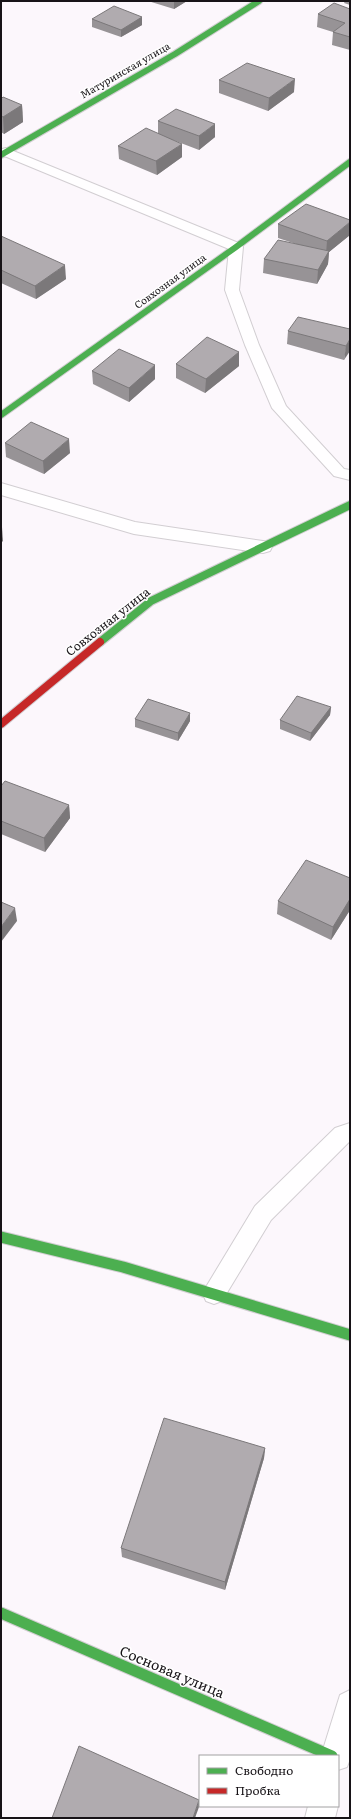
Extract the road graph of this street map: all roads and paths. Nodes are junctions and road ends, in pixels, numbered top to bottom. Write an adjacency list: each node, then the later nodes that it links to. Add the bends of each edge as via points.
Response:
1 (259, 1): 2 (street, Матуринская улица, via 175,54)
2 (4, 153): 4 (lane)
3 (350, 162): 4 (street, Совхозная улица)
4 (236, 247): 5 (street, Совхозная улица); 6 (lane, via 232,290 252,346 280,408 339,473)
5 (1, 415)
6 (350, 475)
7 (1, 489): 9 (street, via 134,528)
8 (350, 505): 9 (street, Совхозная улица)
9 (263, 547): 10 (street, Совхозная улица, via 150,601)
10 (1, 724)
11 (350, 1132): 13 (lane, via 342,1134 263,1213)
12 (1, 1237): 13 (street, via 123,1267)
13 (214, 1294): 14 (street)
14 (350, 1335)
15 (1, 1613): 17 (street, Сосновая улица)
16 (350, 1705): 18 (street)
17 (330, 1755)
18 (336, 1755)
19 (323, 1807): 20 (street)
20 (320, 1818)

